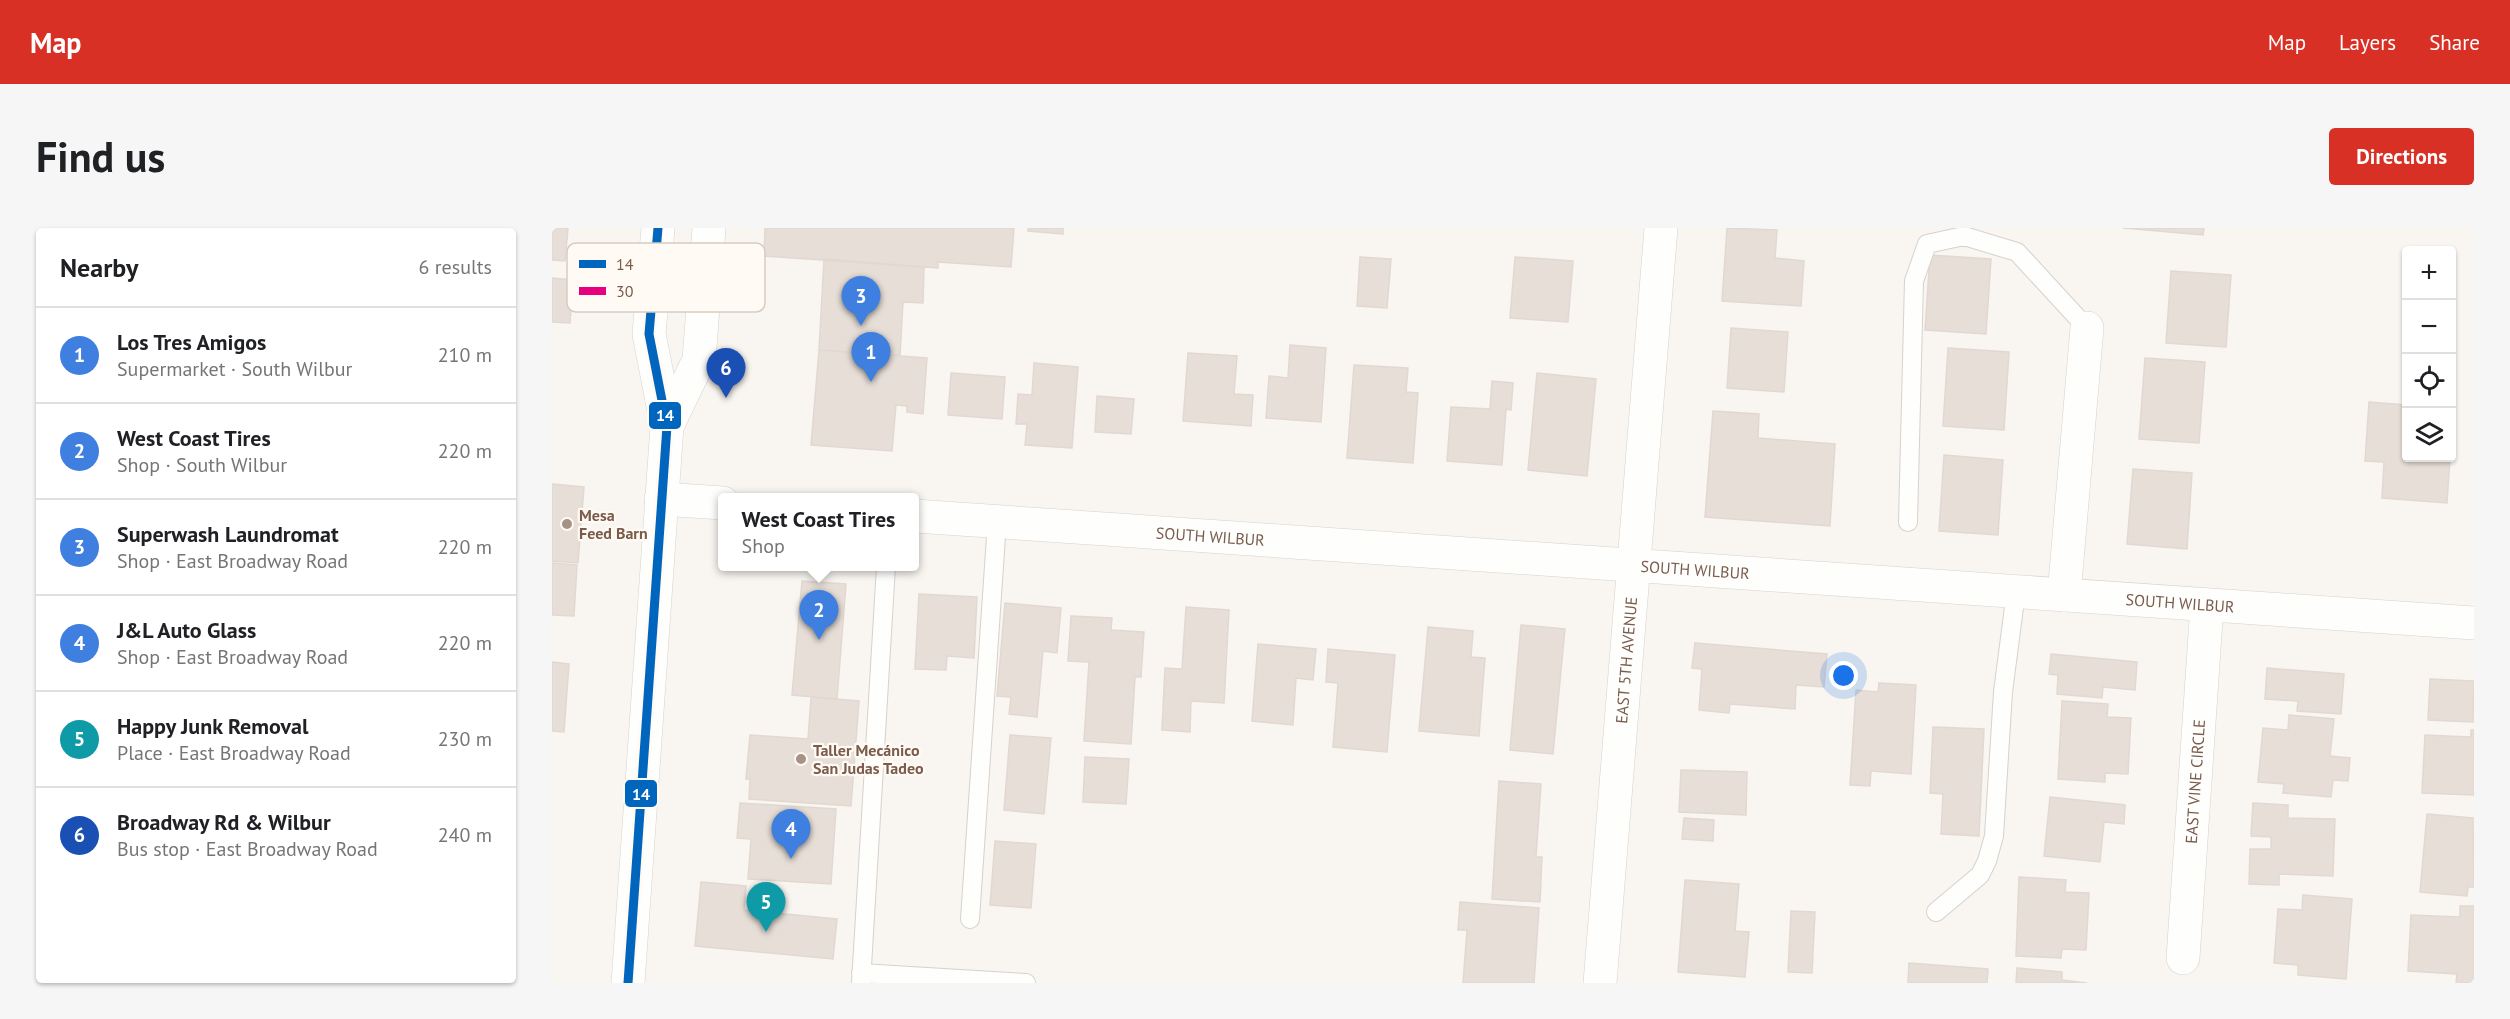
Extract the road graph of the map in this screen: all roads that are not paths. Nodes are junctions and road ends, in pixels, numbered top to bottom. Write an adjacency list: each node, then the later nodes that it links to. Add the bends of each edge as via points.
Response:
1 (658, 228): 4 (street)
2 (709, 228): 5 (street)
3 (1661, 228): 15 (street, EAST 5TH AVENUE)
4 (657, 243)
5 (708, 243)
6 (651, 312): 9 (street, via 649,334)
7 (703, 312): 9 (street, via 699,360)
8 (2087, 328): 14 (lane, via 2017,252 1964,236 1927,244 1914,281); 18 (street)
9 (667, 426): 10 (street)
10 (661, 499): 11 (street); 25 (street)
11 (718, 503)
12 (919, 516): 13 (street, SOUTH WILBUR)
13 (997, 522): 15 (street, SOUTH WILBUR); 22 (lane)
14 (1908, 522)
15 (1634, 566): 17 (street, SOUTH WILBUR); 27 (street, EAST 5TH AVENUE)
16 (886, 571): 24 (lane)
17 (2016, 592): 18 (street, SOUTH WILBUR); 21 (lane, via 2003,692 1994,836 1980,875)
18 (2064, 595): 19 (street, SOUTH WILBUR)
19 (2207, 605): 20 (street, SOUTH WILBUR); 23 (street, EAST VINE CIRCLE)
20 (2474, 623)
21 (1936, 912)
22 (970, 919)
23 (2183, 958)
24 (861, 978): 26 (lane)
25 (628, 983)
26 (1026, 983)
27 (1600, 983)

